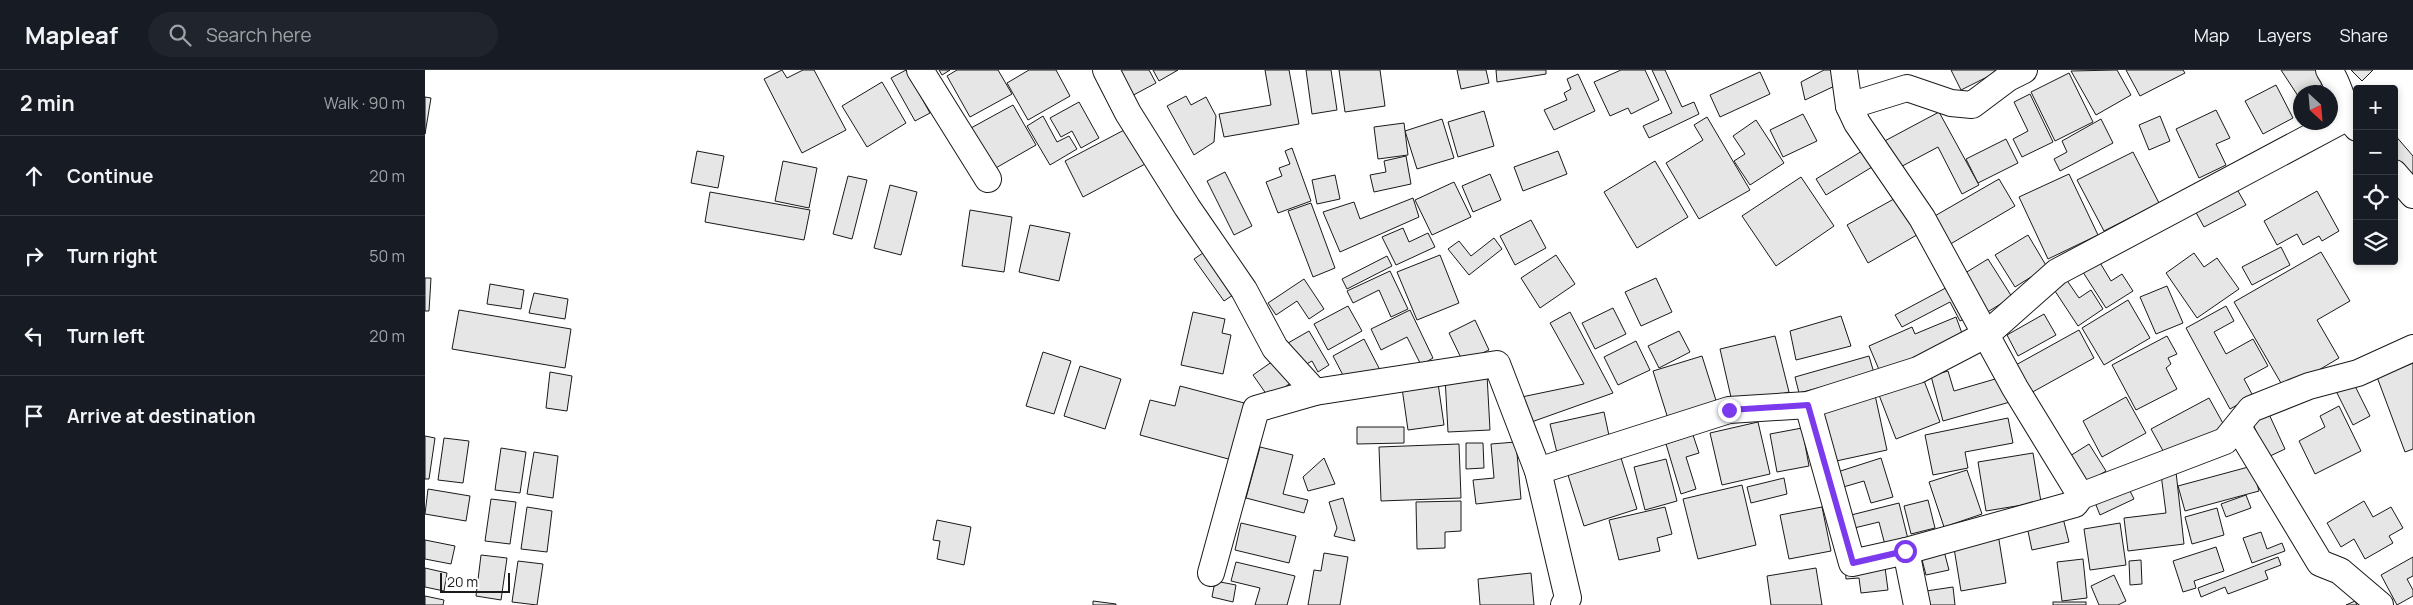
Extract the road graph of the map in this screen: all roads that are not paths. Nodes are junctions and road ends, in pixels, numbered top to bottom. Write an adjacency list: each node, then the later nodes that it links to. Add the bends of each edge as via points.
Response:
1 (919, 70): 9 (street)
2 (1106, 70): 13 (street, via 1128,113 1244,290 1275,348)
3 (1844, 70): 6 (street)
4 (2024, 70): 6 (street, via 1972,105 1951,103 1907,88)
5 (2329, 70): 7 (street, via 2337,82)
6 (1849, 106): 11 (street, via 1857,123 1922,218)
7 (2352, 123): 11 (street, via 2057,272)
8 (2396, 175): 10 (street)
9 (988, 179)
10 (2413, 195)
11 (1987, 334): 14 (street, via 1918,370); 17 (street, via 2015,388)
12 (2413, 348): 15 (street, via 2358,372 2309,386 2251,409)
13 (1315, 392): 16 (street, via 1497,364); 19 (street, via 1256,409)
14 (1808, 405): 16 (street, via 1729,410); 18 (street, via 1853,563)
15 (2238, 427): 17 (street, via 2225,441); 22 (street, via 2320,564 2340,571)
16 (1538, 471): 20 (street, via 1568,598)
17 (2081, 496): 18 (street, via 2075,504)
18 (1905, 551): 21 (street)
19 (1211, 573)
20 (1564, 605)
21 (1917, 605)
22 (2380, 605)

